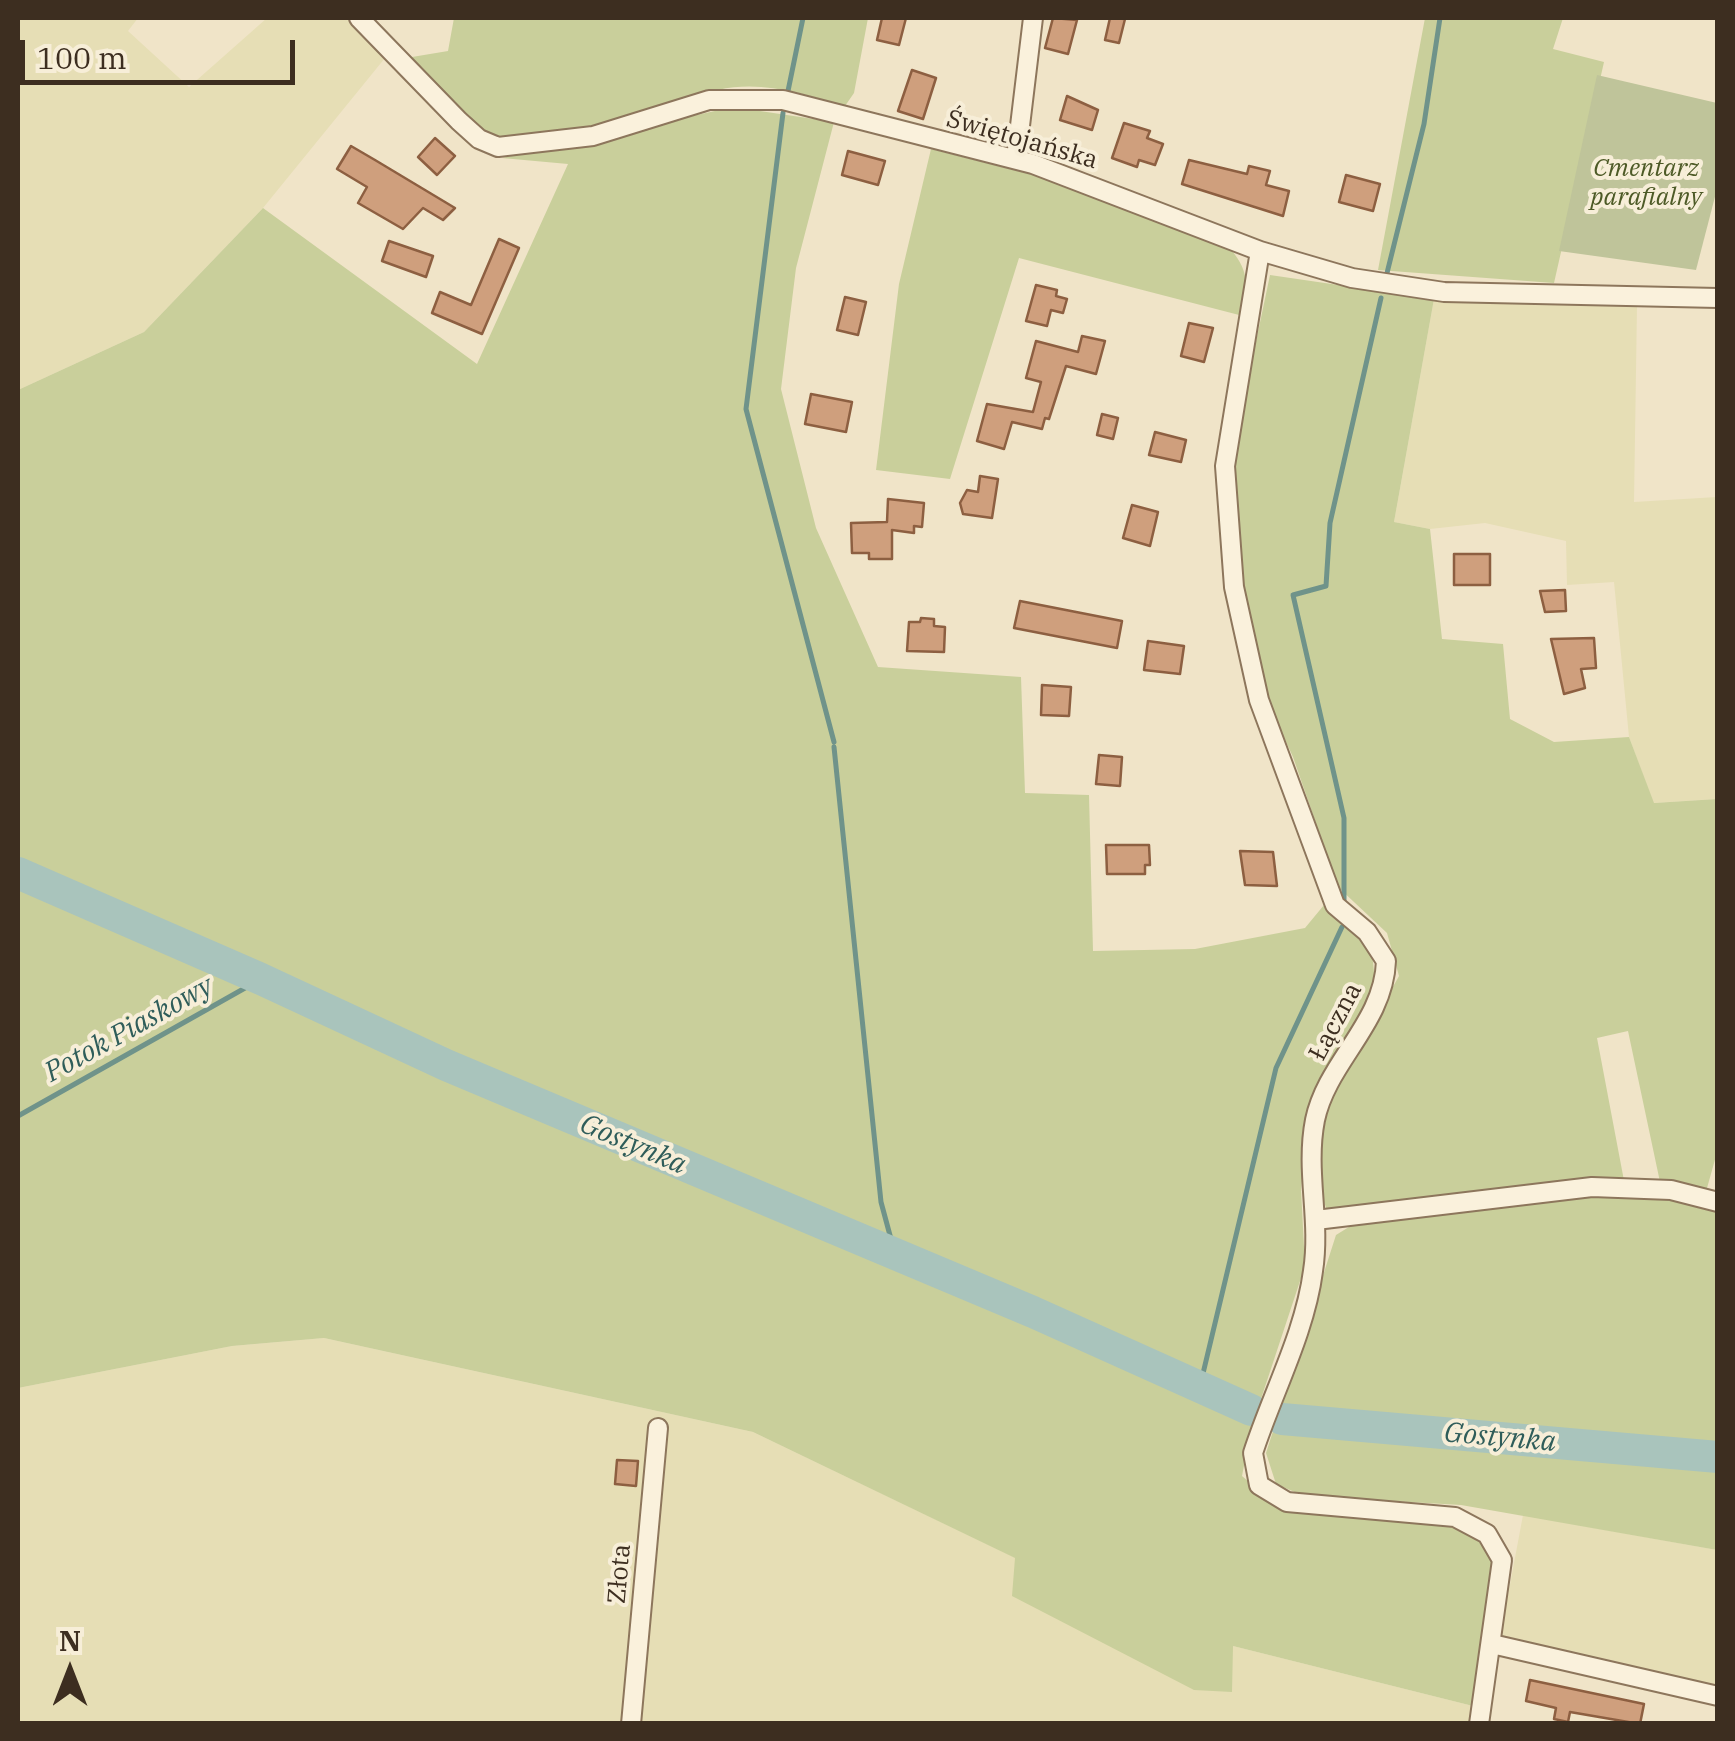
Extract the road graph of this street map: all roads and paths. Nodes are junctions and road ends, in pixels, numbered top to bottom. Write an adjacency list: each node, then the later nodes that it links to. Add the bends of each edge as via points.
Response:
1 (359, 18): 3 (street, Świętojańska, via 479,140 498,147 593,136 709,100 744,97 833,110)
2 (1033, 18): 3 (street)
3 (1016, 159): 4 (street, Świętojańska)
4 (1260, 250): 5 (street, Świętojańska, via 1409,288); 7 (street, Łączna, via 1225,466 1234,587 1259,700 1334,905 1366,932 1386,962 1370,1018 1315,1118 1309,1178)
5 (1718, 298)
6 (1718, 1202): 7 (street, via 1671,1190 1592,1187)
7 (1316, 1220): 9 (street, Łączna, via 1304,1309 1254,1452 1258,1485 1286,1502 1454,1517 1487,1534 1502,1560)
8 (658, 1428): 11 (street, Złota)
9 (1492, 1644): 10 (street); 12 (street)
10 (1718, 1696)
11 (631, 1724)
12 (1479, 1724)

